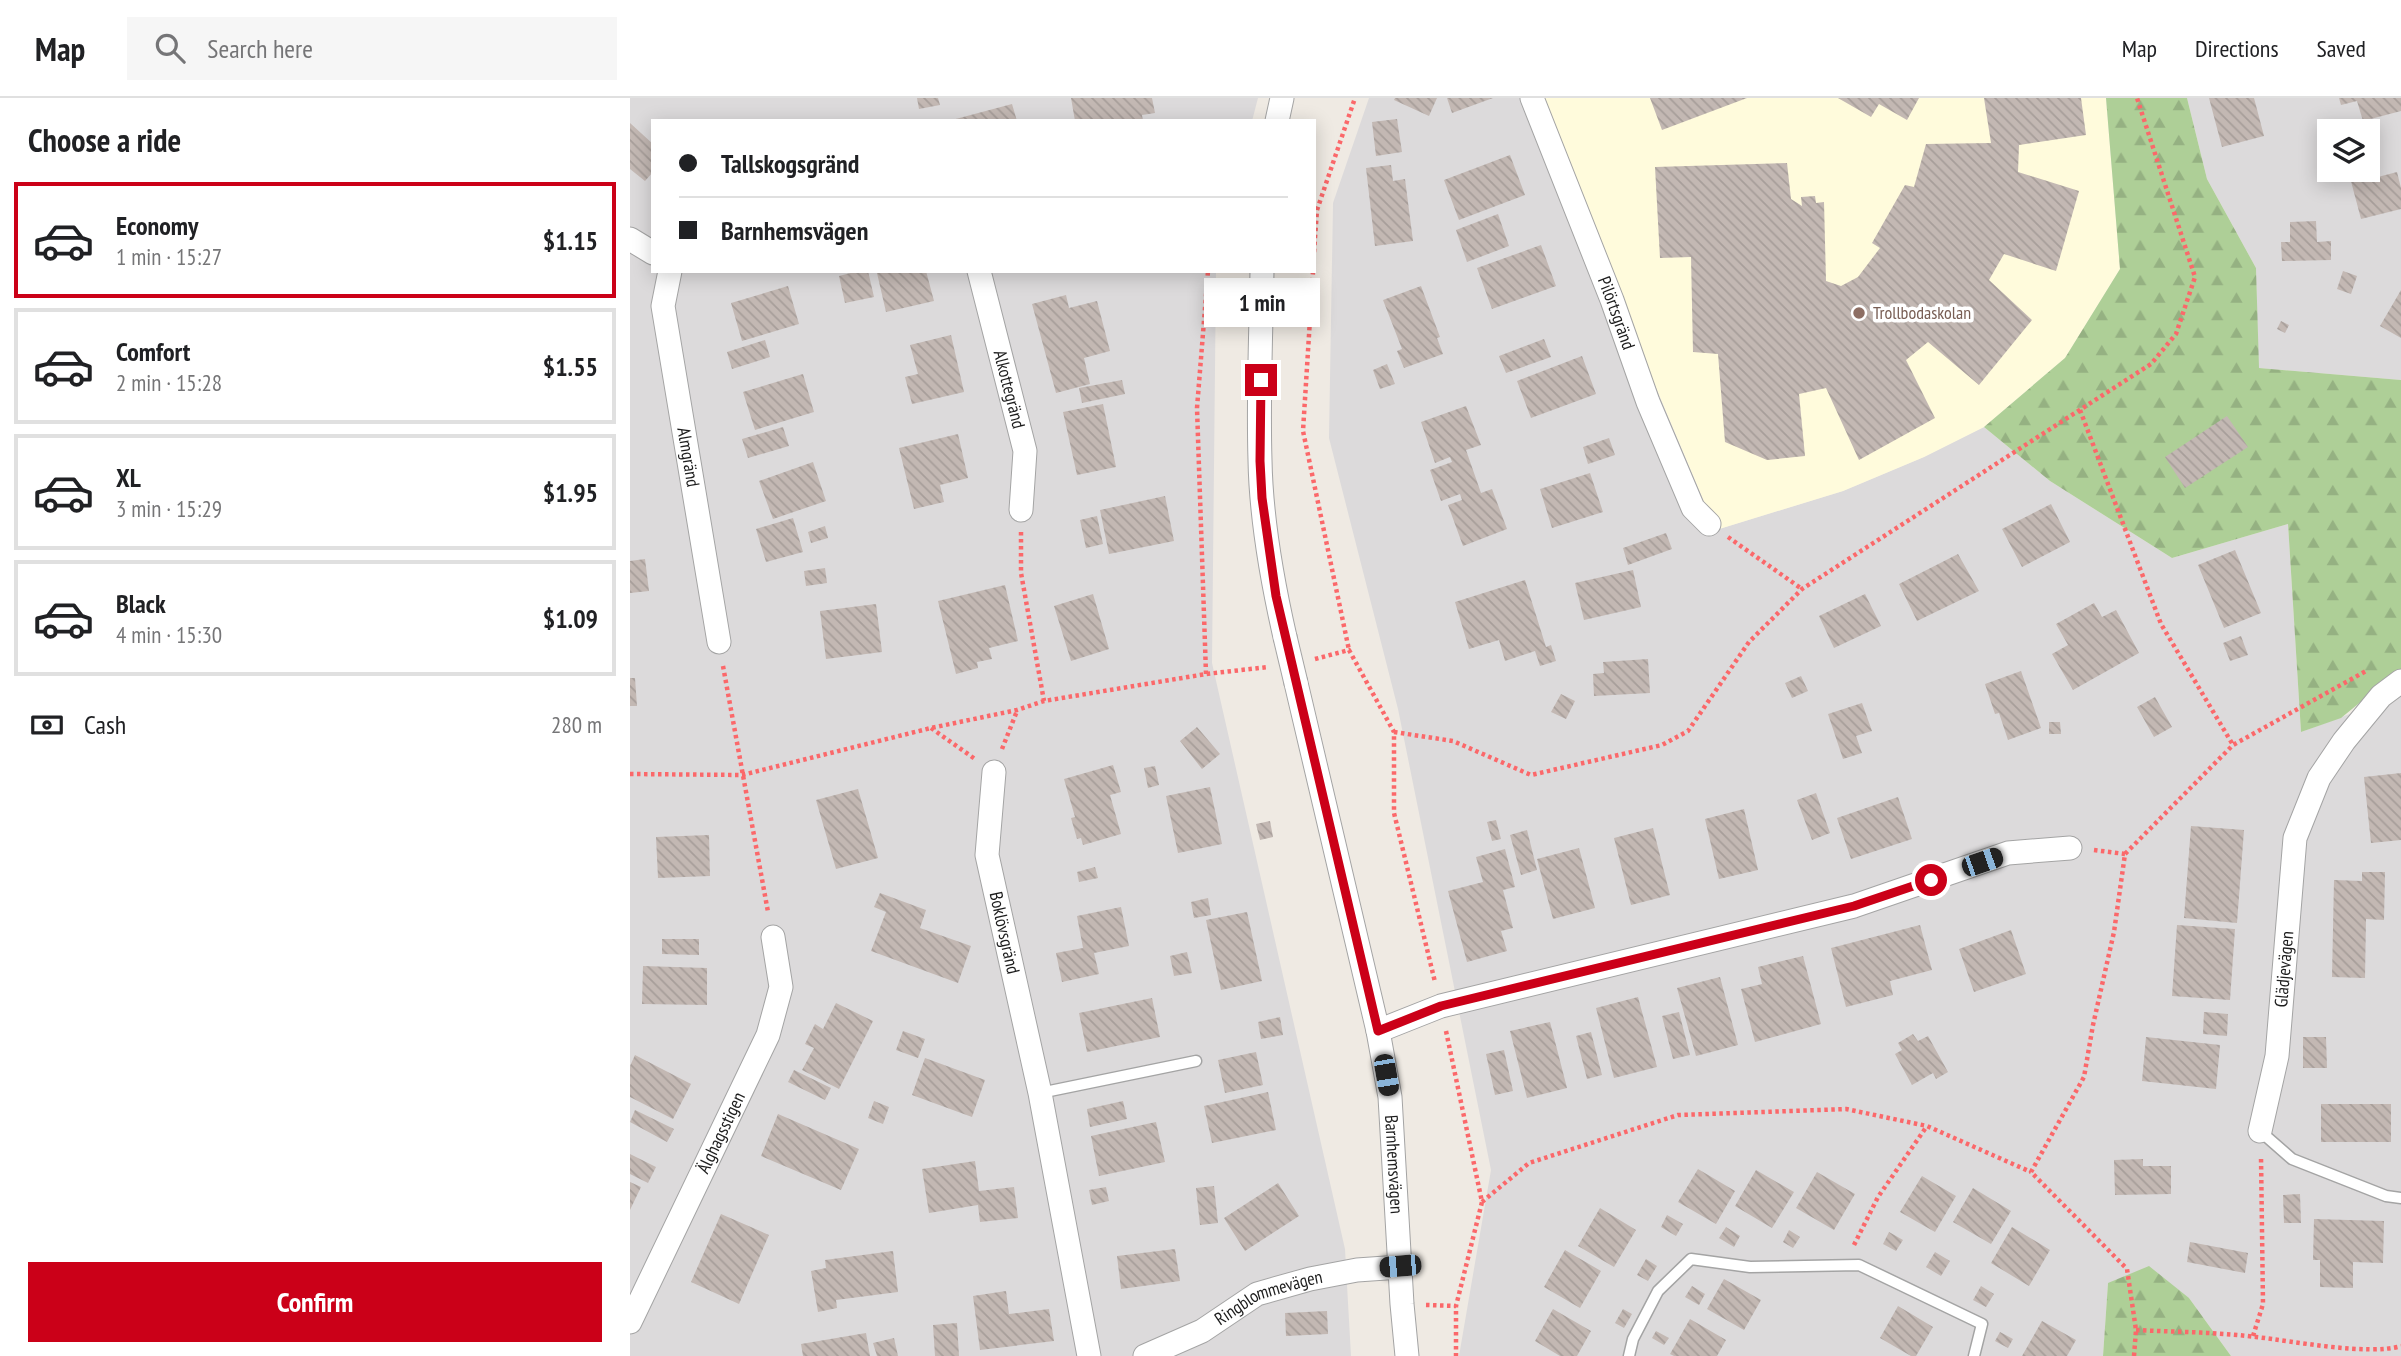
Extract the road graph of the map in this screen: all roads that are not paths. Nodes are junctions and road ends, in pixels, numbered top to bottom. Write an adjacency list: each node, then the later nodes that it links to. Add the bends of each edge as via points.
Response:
1 (1282, 98): 3 (street)
2 (1532, 98): 10 (street, Pilörtsgränd, via 1658,426 1693,508)
3 (1277, 119)
4 (630, 239): 5 (street)
5 (651, 252)
6 (670, 273): 11 (street, Almgränd, via 663,306)
7 (980, 273): 9 (street, Alkottegränd, via 1025,451)
8 (1262, 273): 16 (street, Barnhemsvägen, bridge, via 1260,461 1276,596)
9 (1021, 510)
10 (1709, 524)
11 (719, 642)
12 (2401, 681): 19 (street, Glädjevägen, via 2381,696 2319,778 2295,838 2277,1056)
13 (994, 772): 18 (street, Boklövsgränd, via 987,855)
14 (2070, 848): 16 (street, via 2008,853 1854,906 1441,1006)
15 (773, 937): 22 (street, Älghagsstigen, via 781,987 768,1035)
16 (1378, 1031): 21 (street, Barnhemsvägen, via 1390,1097)
17 (1196, 1061): 18 (lane)
18 (1040, 1093): 23 (street, Boklövsgränd)
19 (2260, 1130): 20 (lane, via 2292,1159)
20 (2401, 1198)
21 (1400, 1266): 24 (street, Ringblommevägen, via 1310,1279 1257,1294 1202,1331); 25 (street, Barnhemsvägen)
22 (630, 1322)
23 (1089, 1356)
24 (1145, 1356)
25 (1407, 1356)
26 (1629, 1356): 27 (lane, via 1658,1291 1690,1259 1749,1268 1859,1265 1982,1324)
27 (1974, 1356)

